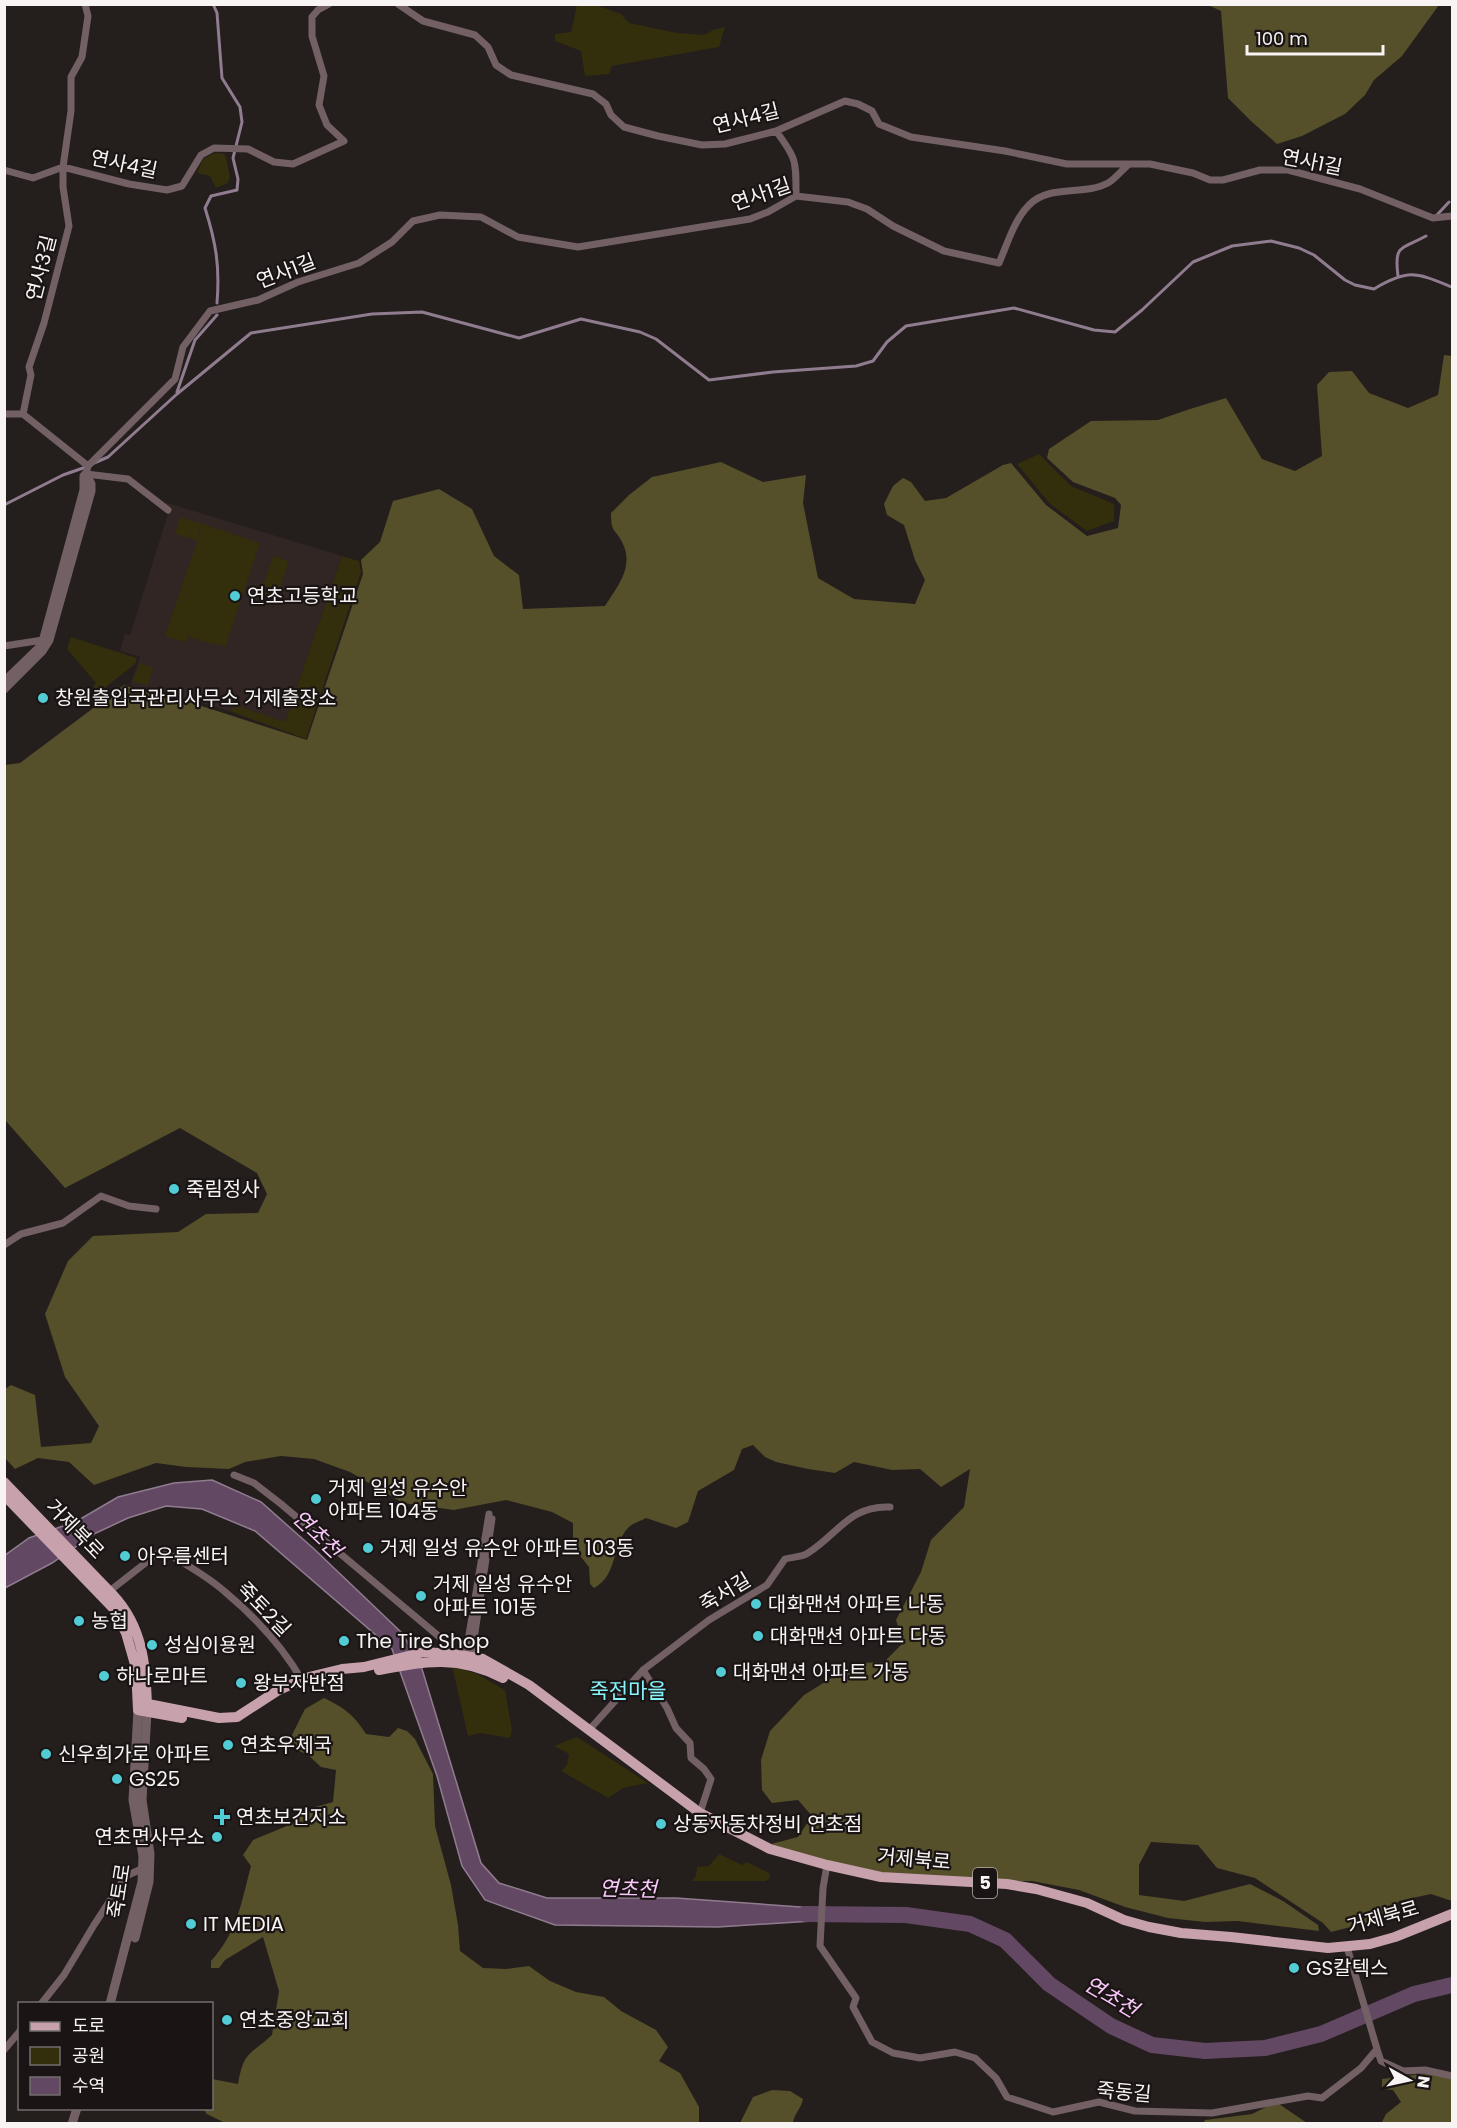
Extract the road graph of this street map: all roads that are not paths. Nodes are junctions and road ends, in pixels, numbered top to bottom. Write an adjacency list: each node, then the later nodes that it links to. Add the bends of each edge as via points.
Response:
1 (85, 4): 6 (street, 연사3길, via 88,16 82,57 71,76 71,111)
2 (329, 4): 6 (street, 연사4길, via 312,17 312,36 324,76 319,105 327,124 344,141 293,164 274,162 248,149 214,148 201,155 182,186 167,190)
3 (398, 4): 4 (street, 연사4길, via 423,21 475,35 488,47 496,65 511,75 593,94 624,127 702,145 725,144)
4 (776, 131): 5 (street, 연사4길, via 846,101 872,111 879,124 911,137 1067,164); 8 (street, via 796,164)
5 (1129, 164): 8 (street, 연사1길, via 1109,183 1083,191 1049,193 1029,205 999,263 944,251 848,202); 9 (street, 연사1길, via 1150,164 1210,180 1260,170 1288,170 1360,189 1433,218)
6 (63, 167): 7 (street, 연사4길, via 33,178); 11 (street, 연사3길, via 69,226 29,367)
7 (4, 170)
8 (796, 196): 12 (street, 연사1길, via 750,219 578,247 518,237 482,217 440,215 413,221 392,242 359,263 298,282 258,300 210,311 183,347 174,379)
9 (1452, 216)
10 (4, 414): 11 (street)
11 (23, 414): 12 (street)
12 (87, 470): 13 (street, via 128,479); 14 (street)
13 (168, 510)
14 (46, 640): 15 (street); 16 (street); 17 (street, via 42,651)
15 (4, 646)
16 (4, 682)
17 (4, 689)
18 (156, 1209): 19 (street, via 129,1206 101,1196 63,1223 21,1234)
19 (4, 1245)
20 (234, 1475): 27 (street, via 254,1483 282,1504 448,1644)
21 (4, 1482): 25 (main road, 거제북로)
22 (4, 1495): 25 (main road, 거제북로)
23 (890, 1507): 30 (street, 죽서길, via 874,1506 856,1514 806,1555 785,1559 767,1585 710,1620)
24 (491, 1514): 29 (street)
25 (35, 1520): 26 (main road, 거제북로)
26 (106, 1594): 31 (street, 죽토2길, via 162,1550 224,1590 292,1663); 32 (main road, 거제북로, via 125,1608 133,1623 146,1668)
27 (453, 1654): 28 (main road, 거제북로); 29 (main road, 거제북로)
28 (442, 1657): 29 (main road, 거제북로); 31 (main road)
29 (468, 1660): 33 (main road, 거제북로 / 5, via 483,1659 512,1675)
30 (643, 1670): 33 (street, 죽서길); 34 (street, via 676,1728 690,1743 691,1758 711,1779)
31 (303, 1681): 32 (main road, via 229,1726)
32 (142, 1707): 36 (street, 죽토로, via 142,1800 150,1854)
33 (589, 1730): 34 (main road, 거제북로 / 5)
34 (700, 1813): 35 (main road, 거제북로 / 5, via 770,1849)
35 (827, 1865): 38 (main road, 거제북로 / 5, via 882,1876 1036,1889 1087,1903 1124,1920 1181,1933); 43 (street, 죽동길, via 820,1946 856,1998 853,2007 872,2042 893,2053 920,2058 955,2052 975,2058 996,2078 1006,2097 1053,2112 1099,2102 1135,2111 1212,2113 1308,2096 1322,2098 1361,2068)
36 (145, 1867): 39 (street, via 126,1876); 40 (street, 죽토로); 41 (street, 죽토로, via 148,1882 143,1909)
37 (1452, 1914): 38 (main road, 거제북로 / 5, via 1395,1937)
38 (1347, 1947): 43 (street)
39 (43, 2002)
40 (111, 2002)
41 (116, 2002)
42 (18, 2033): 44 (street)
43 (1377, 2049): 45 (street, via 1381,2061 1394,2068)
44 (4, 2050)
45 (1452, 2076)

